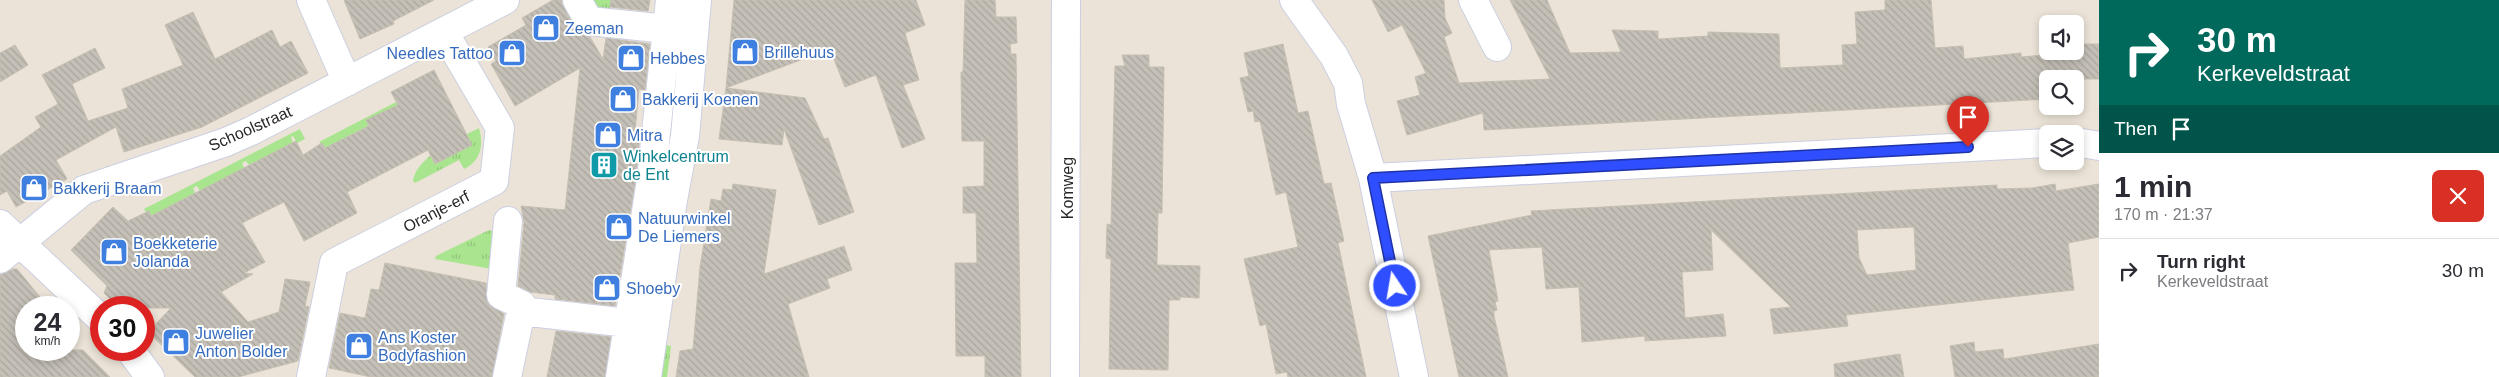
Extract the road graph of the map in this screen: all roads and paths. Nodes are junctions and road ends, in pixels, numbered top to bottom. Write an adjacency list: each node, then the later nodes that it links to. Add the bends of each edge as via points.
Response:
1 (311, 0): 12 (street)
2 (505, 0): 10 (street, Schoolstraat)
3 (577, 0): 9 (street, via 589,21)
4 (670, 0): 9 (street)
5 (697, 0): 29 (street, via 685,136)
6 (1066, 0): 30 (street, Komweg)
7 (1294, 0): 16 (street, via 1334,56 1348,83)
8 (1473, 0): 11 (street)
9 (666, 29): 23 (street, via 651,180)
10 (444, 32): 12 (street, Schoolstraat); 26 (street, Oranje-erf, via 500,128 494,181 334,264)
11 (1497, 47)
12 (347, 82): 19 (street, Schoolstraat, via 226,142 84,190)
13 (2039, 143): 16 (street)
14 (2084, 144): 15 (street)
15 (2099, 146)
16 (1373, 178): 31 (street)
17 (508, 221): 22 (street, via 501,295 522,305)
18 (0, 224): 19 (street)
19 (21, 242): 20 (street, Schoolstraat); 21 (street)
20 (0, 259)
21 (90, 308)
22 (522, 311): 23 (street); 27 (street)
23 (628, 324): 28 (street)
24 (138, 361): 25 (street)
25 (150, 377)
26 (311, 377)
27 (507, 377)
28 (620, 377)
29 (647, 377)
30 (1065, 377)
31 (1414, 377)

